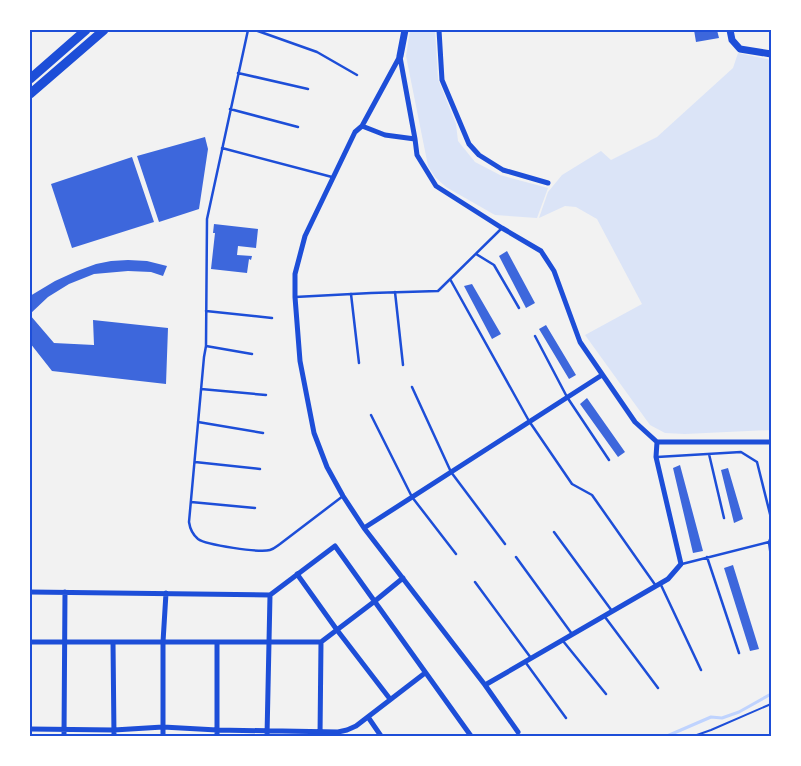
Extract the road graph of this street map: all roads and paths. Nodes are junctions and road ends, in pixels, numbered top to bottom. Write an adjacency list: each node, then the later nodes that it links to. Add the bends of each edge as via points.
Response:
1 (86, 30): 12 (highway)
2 (104, 30): 14 (highway)
3 (248, 30): 10 (lane)
4 (255, 30): 11 (lane, via 317,52)
5 (405, 30): 9 (street)
6 (439, 30): 21 (street, via 442,80 469,144 479,155 503,170)
7 (730, 30): 8 (street, via 732,40 740,49)
8 (771, 54)
9 (400, 56): 16 (street); 18 (street)
10 (238, 73): 13 (lane); 15 (lane)
11 (357, 75)
12 (30, 79)
13 (308, 89)
14 (30, 94)
15 (230, 109): 17 (lane); 19 (lane)
16 (362, 126): 18 (street, via 385,135); 20 (street, via 355,132)
17 (298, 127)
18 (415, 139): 22 (street, via 417,155 436,186)
19 (222, 148): 20 (lane); 29 (lane, via 206,219)
20 (333, 177): 27 (street, via 305,236 295,274)
21 (548, 184)
22 (502, 228): 23 (lane); 36 (street, via 541,251 554,271 580,342)
23 (476, 254): 24 (lane); 28 (lane, via 494,265)
24 (450, 279): 25 (lane, via 438,291); 42 (lane)
25 (395, 292): 26 (lane); 35 (lane)
26 (351, 294): 27 (lane); 34 (lane)
27 (295, 297): 53 (street, via 300,361 314,433)
28 (519, 308)
29 (206, 311): 30 (lane); 32 (lane)
30 (272, 318)
31 (535, 336): 40 (lane)
32 (206, 346): 33 (lane); 38 (lane)
33 (252, 354)
34 (359, 363)
35 (403, 365)
36 (602, 374): 40 (street); 45 (street, via 634,422)
37 (412, 387): 52 (lane)
38 (201, 389): 39 (lane); 43 (lane)
39 (266, 395)
40 (567, 397): 42 (street); 49 (lane)
41 (371, 415): 54 (lane)
42 (529, 421): 52 (street); 72 (lane, via 572,484 592,495)
43 (198, 422): 44 (lane); 50 (lane)
44 (263, 433)
45 (657, 442): 46 (street); 48 (street)
46 (771, 442)
47 (709, 454): 48 (lane); 57 (lane); 58 (lane, via 741,452 757,462)
48 (656, 457): 68 (street)
49 (609, 460)
50 (194, 462): 51 (lane); 55 (lane)
51 (260, 469)
52 (451, 472): 54 (street); 63 (lane)
53 (343, 496): 55 (lane, via 271,550 259,551 200,540 191,531); 59 (street)
54 (412, 497): 59 (street); 64 (lane)
55 (191, 502): 56 (lane)
56 (255, 508)
57 (724, 518)
58 (771, 518)
59 (364, 528): 70 (street)
60 (554, 532): 78 (lane)
61 (771, 537): 62 (lane)
62 (768, 542): 66 (lane); 67 (lane)
63 (505, 544)
64 (456, 554)
65 (516, 557): 81 (lane)
66 (771, 557)
67 (707, 558): 68 (lane); 90 (lane)
68 (681, 564): 72 (street)
69 (297, 574): 76 (street); 77 (street, via 335,546); 80 (street)
70 (402, 578): 77 (street); 95 (street)
71 (475, 582): 91 (lane)
72 (658, 585): 78 (street); 93 (lane)
73 (30, 592): 74 (street)
74 (65, 592): 75 (street); 89 (street)
75 (166, 593): 76 (street); 85 (street)
76 (270, 595): 87 (street)
77 (375, 601): 80 (street); 94 (street)
78 (612, 612): 79 (street)
79 (604, 616): 81 (street); 96 (lane)
80 (337, 630): 88 (street); 98 (street)
81 (572, 634): 82 (street)
82 (562, 640): 91 (street); 97 (lane)
83 (30, 642): 89 (street)
84 (113, 642): 85 (street); 89 (street); 106 (street)
85 (163, 642): 86 (street); 102 (street)
86 (217, 642): 87 (street); 107 (street)
87 (269, 642): 88 (street); 108 (street)
88 (321, 642): 109 (street)
89 (64, 643): 104 (street)
90 (740, 653)
91 (531, 658): 92 (street)
92 (525, 662): 95 (street); 101 (lane)
93 (701, 670)
94 (425, 673): 98 (street); 113 (street)
95 (485, 685): 105 (street)
96 (658, 688)
97 (606, 694)
98 (390, 699): 100 (street)
99 (771, 704): 114 (path)
100 (368, 717): 109 (street, via 347,730); 112 (street)
101 (566, 718)
102 (163, 728): 106 (street); 107 (street); 111 (street)
103 (30, 729): 104 (street)
104 (64, 729): 106 (street); 110 (street)
105 (518, 732)
106 (114, 733)
107 (217, 733): 108 (street)
108 (267, 733): 109 (street)
109 (319, 734)
110 (64, 736)
111 (163, 736)
112 (381, 736)
113 (471, 736)
114 (694, 736)

